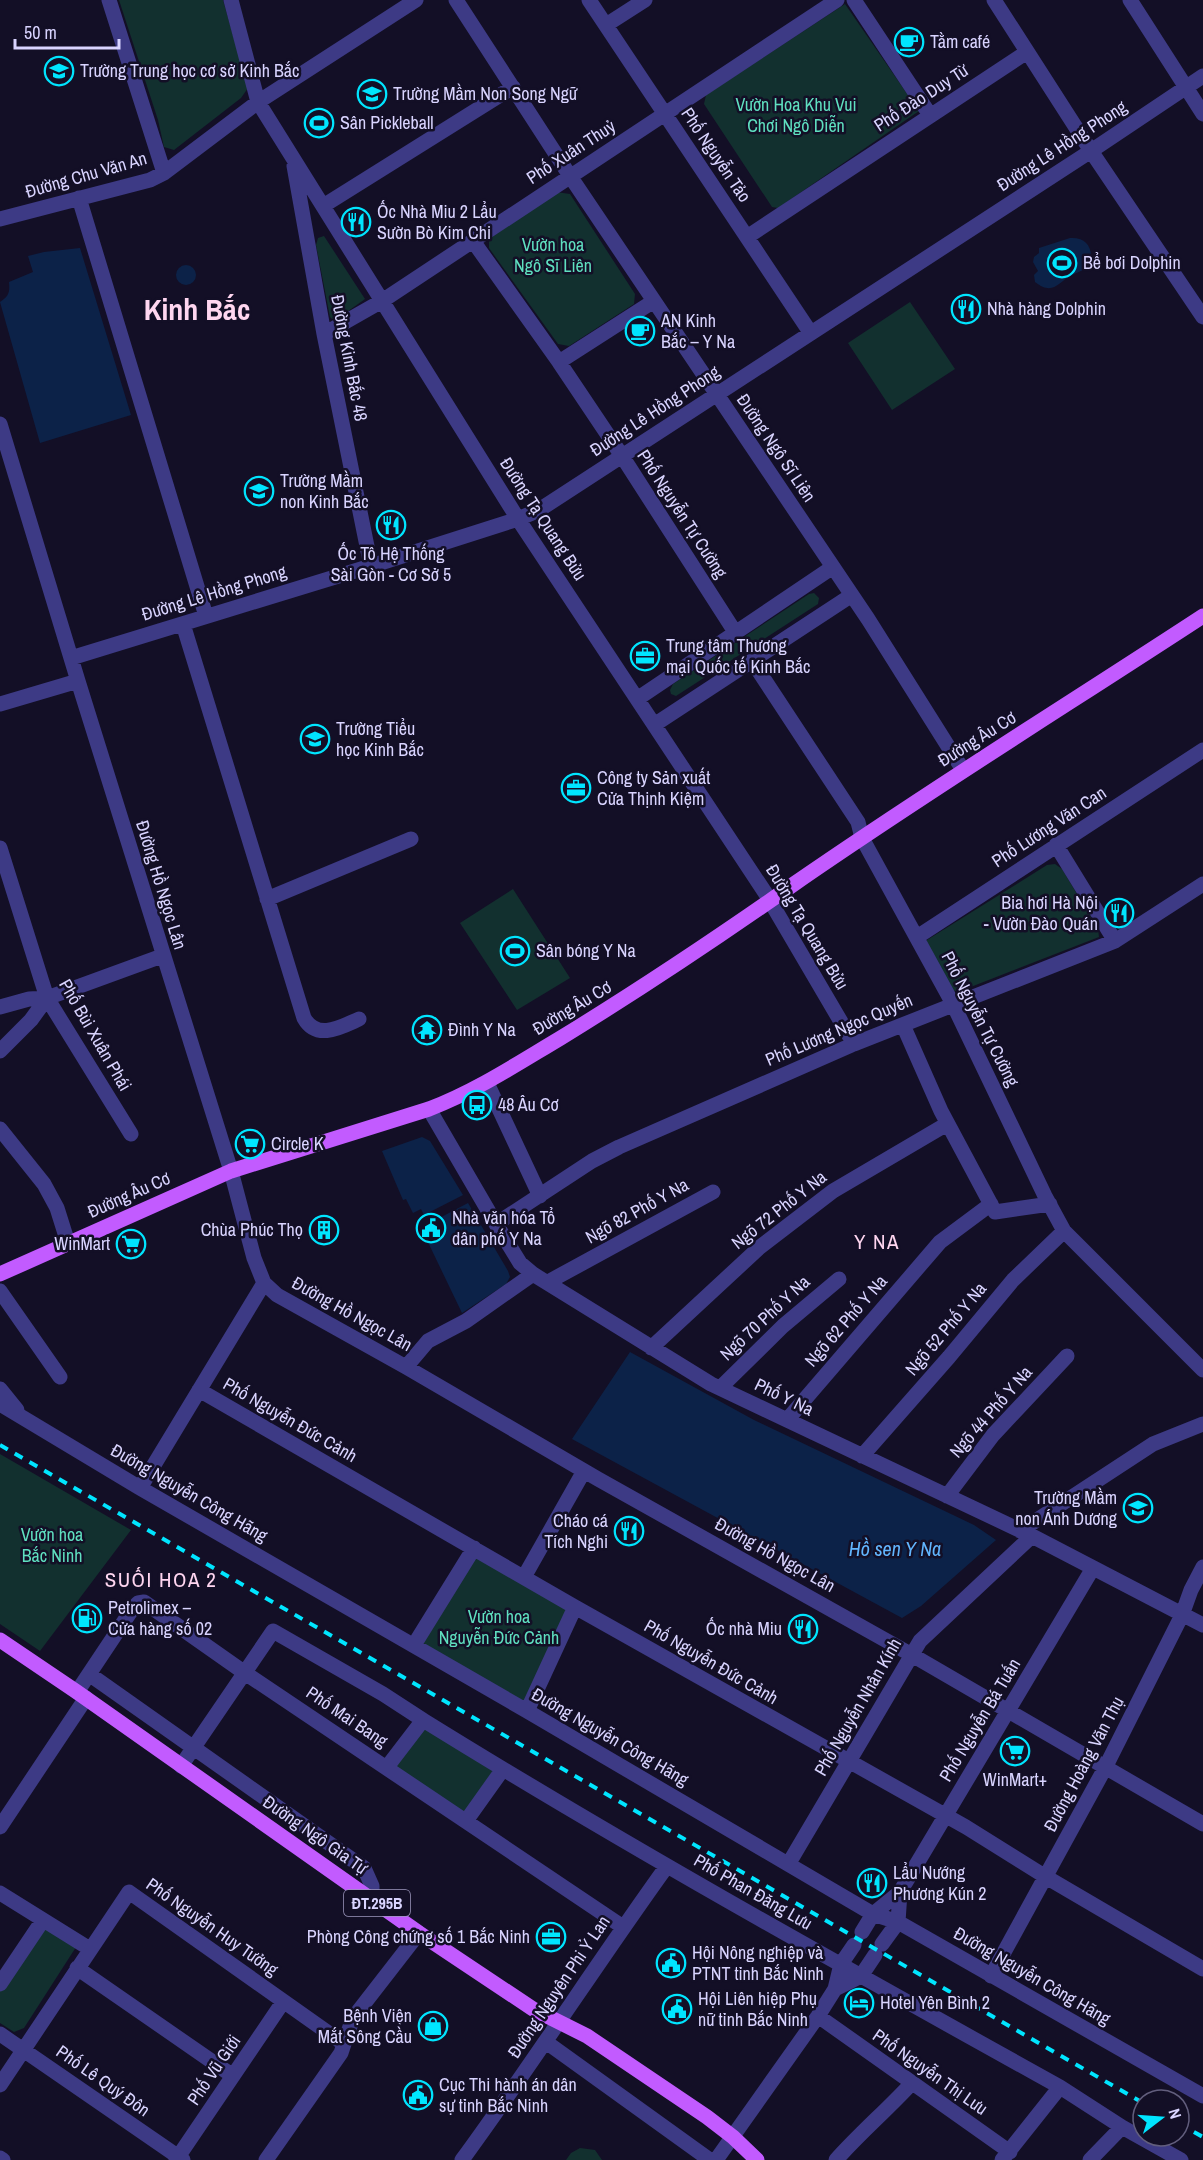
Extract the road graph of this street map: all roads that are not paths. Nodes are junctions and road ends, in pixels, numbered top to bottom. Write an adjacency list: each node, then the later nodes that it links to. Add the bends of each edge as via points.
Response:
1 (109, 0): 22 (street)
2 (231, 0): 16 (street, Đường Tạ Quang Bửu)
3 (416, 0): 16 (street, Đường Chu Văn An)
4 (456, 0): 14 (street, Đường Ngô Sĩ Liên)
5 (590, 0): 11 (street, Phố Nguyễn Tảo)
6 (645, 0): 11 (street)
7 (837, 0): 17 (street, Phố Xuân Thuỷ)
8 (854, 0): 19 (street)
9 (994, 0): 12 (street)
10 (1130, 0): 15 (street)
11 (606, 25): 17 (street, Phố Nguyễn Tảo)
12 (1027, 52): 19 (street, Phố Đào Duy Từ); 20 (street)
13 (1203, 76): 15 (street, Đường Lê Hồng Phong)
14 (513, 87): 23 (street, Đường Ngô Sĩ Liên); 25 (street)
15 (1186, 87): 18 (street); 20 (street, Đường Lê Hồng Phong)
16 (258, 102): 21 (street, Đường Tạ Quang Bửu); 22 (street, Đường Chu Văn An)
17 (665, 113): 23 (street, Phố Xuân Thuỷ); 27 (street, Phố Nguyễn Tảo)
18 (1203, 114)
19 (930, 115): 27 (street, Phố Đào Duy Từ)
20 (1091, 151): 31 (street); 32 (street, Đường Lê Hồng Phong)
21 (292, 157): 25 (street, Đường Tạ Quang Bửu); 33 (street, Đường Kinh Bắc 48)
22 (164, 173): 24 (street, Đường Chu Văn An)
23 (570, 176): 28 (street, Phố Xuân Thuỷ); 30 (street, Đường Ngô Sĩ Liên)
24 (80, 198): 26 (street, Đường Chu Văn An); 43 (street)
25 (323, 206): 29 (street, Đường Tạ Quang Bửu)
26 (0, 219)
27 (747, 237): 32 (street, Phố Nguyễn Tảo)
28 (473, 241): 29 (street, Phố Xuân Thuỷ); 34 (street, Phố Nguyễn Tự Cường)
29 (382, 301): 33 (street, Phố Xuân Thuỷ); 39 (street, Đường Tạ Quang Bửu)
30 (654, 301): 34 (street); 35 (street, Đường Ngô Sĩ Liên)
31 (1203, 317)
32 (810, 332): 35 (street, Đường Lê Hồng Phong)
33 (324, 334): 40 (street, Đường Kinh Bắc 48)
34 (559, 362): 37 (street, Phố Nguyễn Tự Cường)
35 (717, 394): 37 (street, Đường Lê Hồng Phong); 41 (street, Đường Ngô Sĩ Liên)
36 (0, 424): 38 (street, Đường Hồ Ngọc Lân)
37 (622, 456): 39 (street, Đường Lê Hồng Phong); 46 (street, Phố Nguyễn Tự Cường)
38 (5, 461): 47 (street, Đường Hồ Ngọc Lân)
39 (518, 519): 40 (street, Đường Lê Hồng Phong); 50 (street, Đường Tạ Quang Bửu)
40 (371, 566): 43 (street, Đường Lê Hồng Phong)
41 (833, 567): 42 (street, Đường Ngô Sĩ Liên); 46 (street)
42 (852, 595): 48 (street); 54 (street, Đường Ngô Sĩ Liên)
43 (206, 616): 45 (street, Đường Lê Hồng Phong)
44 (1203, 616): 54 (main road, Đường Âu Cơ)
45 (183, 624): 47 (street, Đường Lê Hồng Phong); 60 (street)
46 (735, 632): 50 (street)
47 (71, 658): 49 (street, Đường Hồ Ngọc Lân)
48 (752, 660): 52 (street); 55 (street, Phố Nguyễn Tự Cường, via 858,822)
49 (78, 681): 51 (street); 64 (street, Đường Hồ Ngọc Lân)
50 (637, 699): 52 (street, Đường Tạ Quang Bửu)
51 (0, 704)
52 (654, 725): 61 (street, Đường Tạ Quang Bửu)
53 (1203, 750): 57 (street, Phố Lương Văn Can)
54 (963, 770): 55 (main road, Đường Âu Cơ)
55 (862, 838): 61 (main road, Đường Âu Cơ); 62 (street, Phố Nguyễn Tự Cường)
56 (411, 839): 60 (street)
57 (1056, 845): 62 (street, Phố Lương Văn Can); 63 (street)
58 (0, 848): 65 (street, Phố Bùi Xuân Phái)
59 (1203, 884): 63 (street, Phố Lương Ngọc Quyến)
60 (267, 899): 68 (street, via 307,1023 330,1031)
61 (770, 902): 70 (street, Đường Tạ Quang Bửu); 72 (main road, Đường Âu Cơ, via 626,998)
62 (917, 937): 66 (street, Phố Nguyễn Tự Cường)
63 (1115, 940): 66 (street, Phố Lương Ngọc Quyến)
64 (162, 956): 65 (street); 77 (street, Đường Hồ Ngọc Lân)
65 (47, 998): 67 (street); 71 (street); 76 (street, Phố Bùi Xuân Phái)
66 (953, 1004): 69 (street, Phố Lương Ngọc Quyến); 81 (street, Phố Nguyễn Tự Cường)
67 (0, 1007)
68 (359, 1018)
69 (903, 1025): 70 (street, Phố Lương Ngọc Quyến); 74 (street)
70 (854, 1044): 79 (street, Phố Lương Ngọc Quyến, via 619,1147)
71 (0, 1051)
72 (487, 1083): 73 (main road, Đường Âu Cơ); 79 (street)
73 (429, 1109): 77 (main road, Đường Âu Cơ); 82 (street, Phố Y Na)
74 (947, 1124): 80 (street); 91 (street, Ngõ 72 Phố Y Na, via 833,1191 760,1247)
75 (0, 1129): 84 (street, via 44,1184)
76 (131, 1134)
77 (231, 1172): 84 (main road, Đường Âu Cơ); 89 (street, Đường Hồ Ngọc Lân)
78 (713, 1192): 88 (street, Ngõ 82 Phố Y Na)
79 (540, 1196): 82 (street, Phố Lương Ngọc Quyến)
80 (991, 1204): 81 (street, via 995,1212); 100 (street, Ngõ 62 Phố Y Na, via 940,1242)
81 (1050, 1204): 83 (street, Phố Nguyễn Tự Cường)
82 (496, 1224): 86 (street, Phố Y Na, via 520,1263)
83 (1064, 1231): 94 (street, Phố Nguyễn Tự Cường); 103 (street, Ngõ 52 Phố Y Na, via 1013,1280)
84 (68, 1243): 85 (main road, Đường Âu Cơ)
85 (0, 1274)
86 (533, 1274): 88 (street, Phố Y Na); 93 (street, via 466,1321 432,1338)
87 (839, 1279): 96 (street, Ngõ 70 Phố Y Na, via 783,1326)
88 (548, 1282): 91 (street, Phố Y Na)
89 (264, 1283): 93 (street, Đường Hồ Ngọc Lân, via 278,1295); 98 (street)
90 (0, 1291): 95 (street)
91 (651, 1348): 96 (street, Phố Y Na)
92 (1067, 1356): 106 (street, Ngõ 44 Phố Y Na, via 993,1435)
93 (406, 1367): 104 (street, Đường Hồ Ngọc Lân)
94 (1203, 1370)
95 (60, 1377)
96 (720, 1388): 100 (street, Phố Y Na)
97 (0, 1389): 101 (street)
98 (199, 1390): 105 (street); 108 (street, Phố Nguyễn Đức Cảnh)
99 (0, 1404): 101 (street, Đường Nguyễn Công Hãng)
100 (787, 1420): 103 (street, Phố Y Na)
101 (27, 1421): 105 (street, Đường Nguyễn Công Hãng)
102 (1203, 1424): 107 (street, Phố Nguyễn Nhân Kính, via 1153,1444)
103 (862, 1456): 106 (street, Phố Y Na)
104 (584, 1471): 111 (street); 117 (street, Đường Hồ Ngọc Lân)
105 (140, 1488): 116 (street, Đường Nguyễn Công Hãng)
106 (947, 1496): 107 (street, Phố Y Na)
107 (1026, 1534): 110 (street, Phố Y Na); 117 (street, Phố Nguyễn Nhân Kính, via 920,1641)
108 (474, 1548): 111 (street, Phố Nguyễn Đức Cảnh); 116 (street)
109 (1203, 1567): 113 (street, Đường Hoàng Văn Thụ)
110 (1093, 1568): 113 (street, Phố Y Na); 122 (street, Phố Nguyễn Bá Tuấn)
111 (524, 1577): 112 (street, Phố Nguyễn Đức Cảnh)
112 (575, 1607): 121 (street); 125 (street, Phố Nguyễn Đức Cảnh)
113 (1182, 1615): 114 (street, Phố Y Na); 128 (street, Đường Hoàng Văn Thụ)
114 (1203, 1625)
115 (0, 1640): 120 (main road, Đường Ngô Gia Tự / ĐT.295B)
116 (414, 1645): 121 (street, Đường Nguyễn Công Hãng)
117 (912, 1655): 122 (street, Đường Hồ Ngọc Lân); 125 (street, Phố Nguyễn Nhân Kính)
118 (245, 1673): 119 (street, Phố Mai Bang, via 142,1602 134,1606); 123 (street, Phố Phan Đăng Lưu, via 273,1631); 124 (street); 127 (street, Phố Mai Bang)
119 (89, 1674): 120 (street, Phố Mai Bang); 124 (street)
120 (82, 1695): 126 (main road, Đường Ngô Gia Tự / ĐT.295B); 133 (street, Phố Mai Bang)
121 (527, 1711): 134 (street, Đường Nguyễn Công Hãng)
122 (1008, 1712): 128 (street, Đường Hồ Ngọc Lân); 130 (street, Phố Nguyễn Bá Tuấn)
123 (423, 1720): 127 (street); 129 (street, Phố Phan Đăng Lưu)
124 (193, 1749): 126 (street); 139 (street, via 364,1868 372,1886)
125 (848, 1762): 130 (street, Phố Nguyễn Đức Cảnh); 134 (street, Phố Nguyễn Nhân Kính)
126 (181, 1766): 139 (main road, Đường Ngô Gia Tự / ĐT.295B)
127 (387, 1767): 131 (street, Phố Mai Bang)
128 (1105, 1768): 132 (street, Đường Hồ Ngọc Lân); 136 (street, Đường Hoàng Văn Thụ)
129 (502, 1769): 131 (street); 135 (street, Phố Phan Đăng Lưu)
130 (946, 1815): 136 (street, Phố Nguyễn Đức Cảnh); 137 (street, Phố Nguyễn Bá Tuấn)
131 (466, 1821): 143 (street, Phố Mai Bang)
132 (1203, 1824)
133 (0, 1827)
134 (789, 1863): 140 (street, Đường Nguyễn Công Hãng)
135 (667, 1866): 143 (street, Đường Nguyên Phi Ỷ Lan); 146 (street, Phố Phan Đăng Lưu)
136 (1046, 1877): 148 (street, Phố Nguyễn Đức Cảnh); 150 (street, Đường Hoàng Văn Thụ)
137 (900, 1892): 140 (street); 142 (street)
138 (0, 1893): 141 (street)
139 (372, 1899): 144 (main road, Đường Ngô Gia Tự / ĐT.295B)
140 (873, 1914): 142 (street, Đường Nguyễn Công Hãng); 146 (street)
141 (43, 1920): 145 (street); 151 (street)
142 (898, 1922): 149 (street); 150 (street, Đường Nguyễn Công Hãng)
143 (623, 1927): 155 (street, Đường Nguyên Phi Ỷ Lan)
144 (419, 1933): 155 (main road, Đường Ngô Gia Tự / ĐT.295B, via 533,2009); 158 (street, via 353,2018)
145 (90, 1949): 147 (street, Phố Nguyễn Huy Tưởng); 153 (street, Phố Nguyễn Huy Tưởng, via 129,1892)
146 (840, 1964): 149 (street, Phố Phan Đăng Lưu); 152 (street)
147 (77, 1968): 159 (street, Phố Nguyễn Huy Tưởng); 160 (street)
148 (1203, 1969)
149 (861, 1976): 152 (street); 163 (street, Phố Phan Đăng Lưu)
150 (991, 1976): 164 (street, Đường Nguyễn Công Hãng)
151 (0, 1984)
152 (835, 1989): 154 (street)
153 (284, 2002): 158 (street, Phố Nguyễn Huy Tưởng); 160 (street, Phố Vũ Giới)
154 (818, 2016): 161 (street, Phố Nguyễn Thị Lưu); 166 (street)
155 (561, 2021): 157 (street, Đường Nguyên Phi Ỷ Lan); 166 (main road, Đường Ngô Gia Tự / ĐT.295B)
156 (0, 2034): 159 (street, Phố Lê Quý Đôn)
157 (546, 2042): 170 (street, Đường Nguyên Phi Ỷ Lan); 171 (street)
158 (344, 2044): 169 (street)
159 (24, 2050): 162 (street, Phố Nguyễn Huy Tưởng); 168 (street, Phố Lê Quý Đôn)
160 (234, 2076): 168 (street, Phố Vũ Giới)
161 (912, 2084): 167 (street, Phố Nguyễn Thị Lưu); 174 (street)
162 (0, 2085)
163 (1060, 2087): 165 (street, Phố Phan Đăng Lưu); 167 (street)
164 (1203, 2096)
165 (1122, 2127): 175 (street); 176 (street, Phố Phan Đăng Lưu)
166 (733, 2137): 172 (street); 173 (main road, Đường Ngô Gia Tự / ĐT.295B)
167 (1006, 2156)
168 (179, 2159)
169 (266, 2160)
170 (462, 2160)
171 (710, 2160)
172 (716, 2160)
173 (757, 2160)
174 (836, 2160)
175 (1090, 2160)
176 (1180, 2160)

